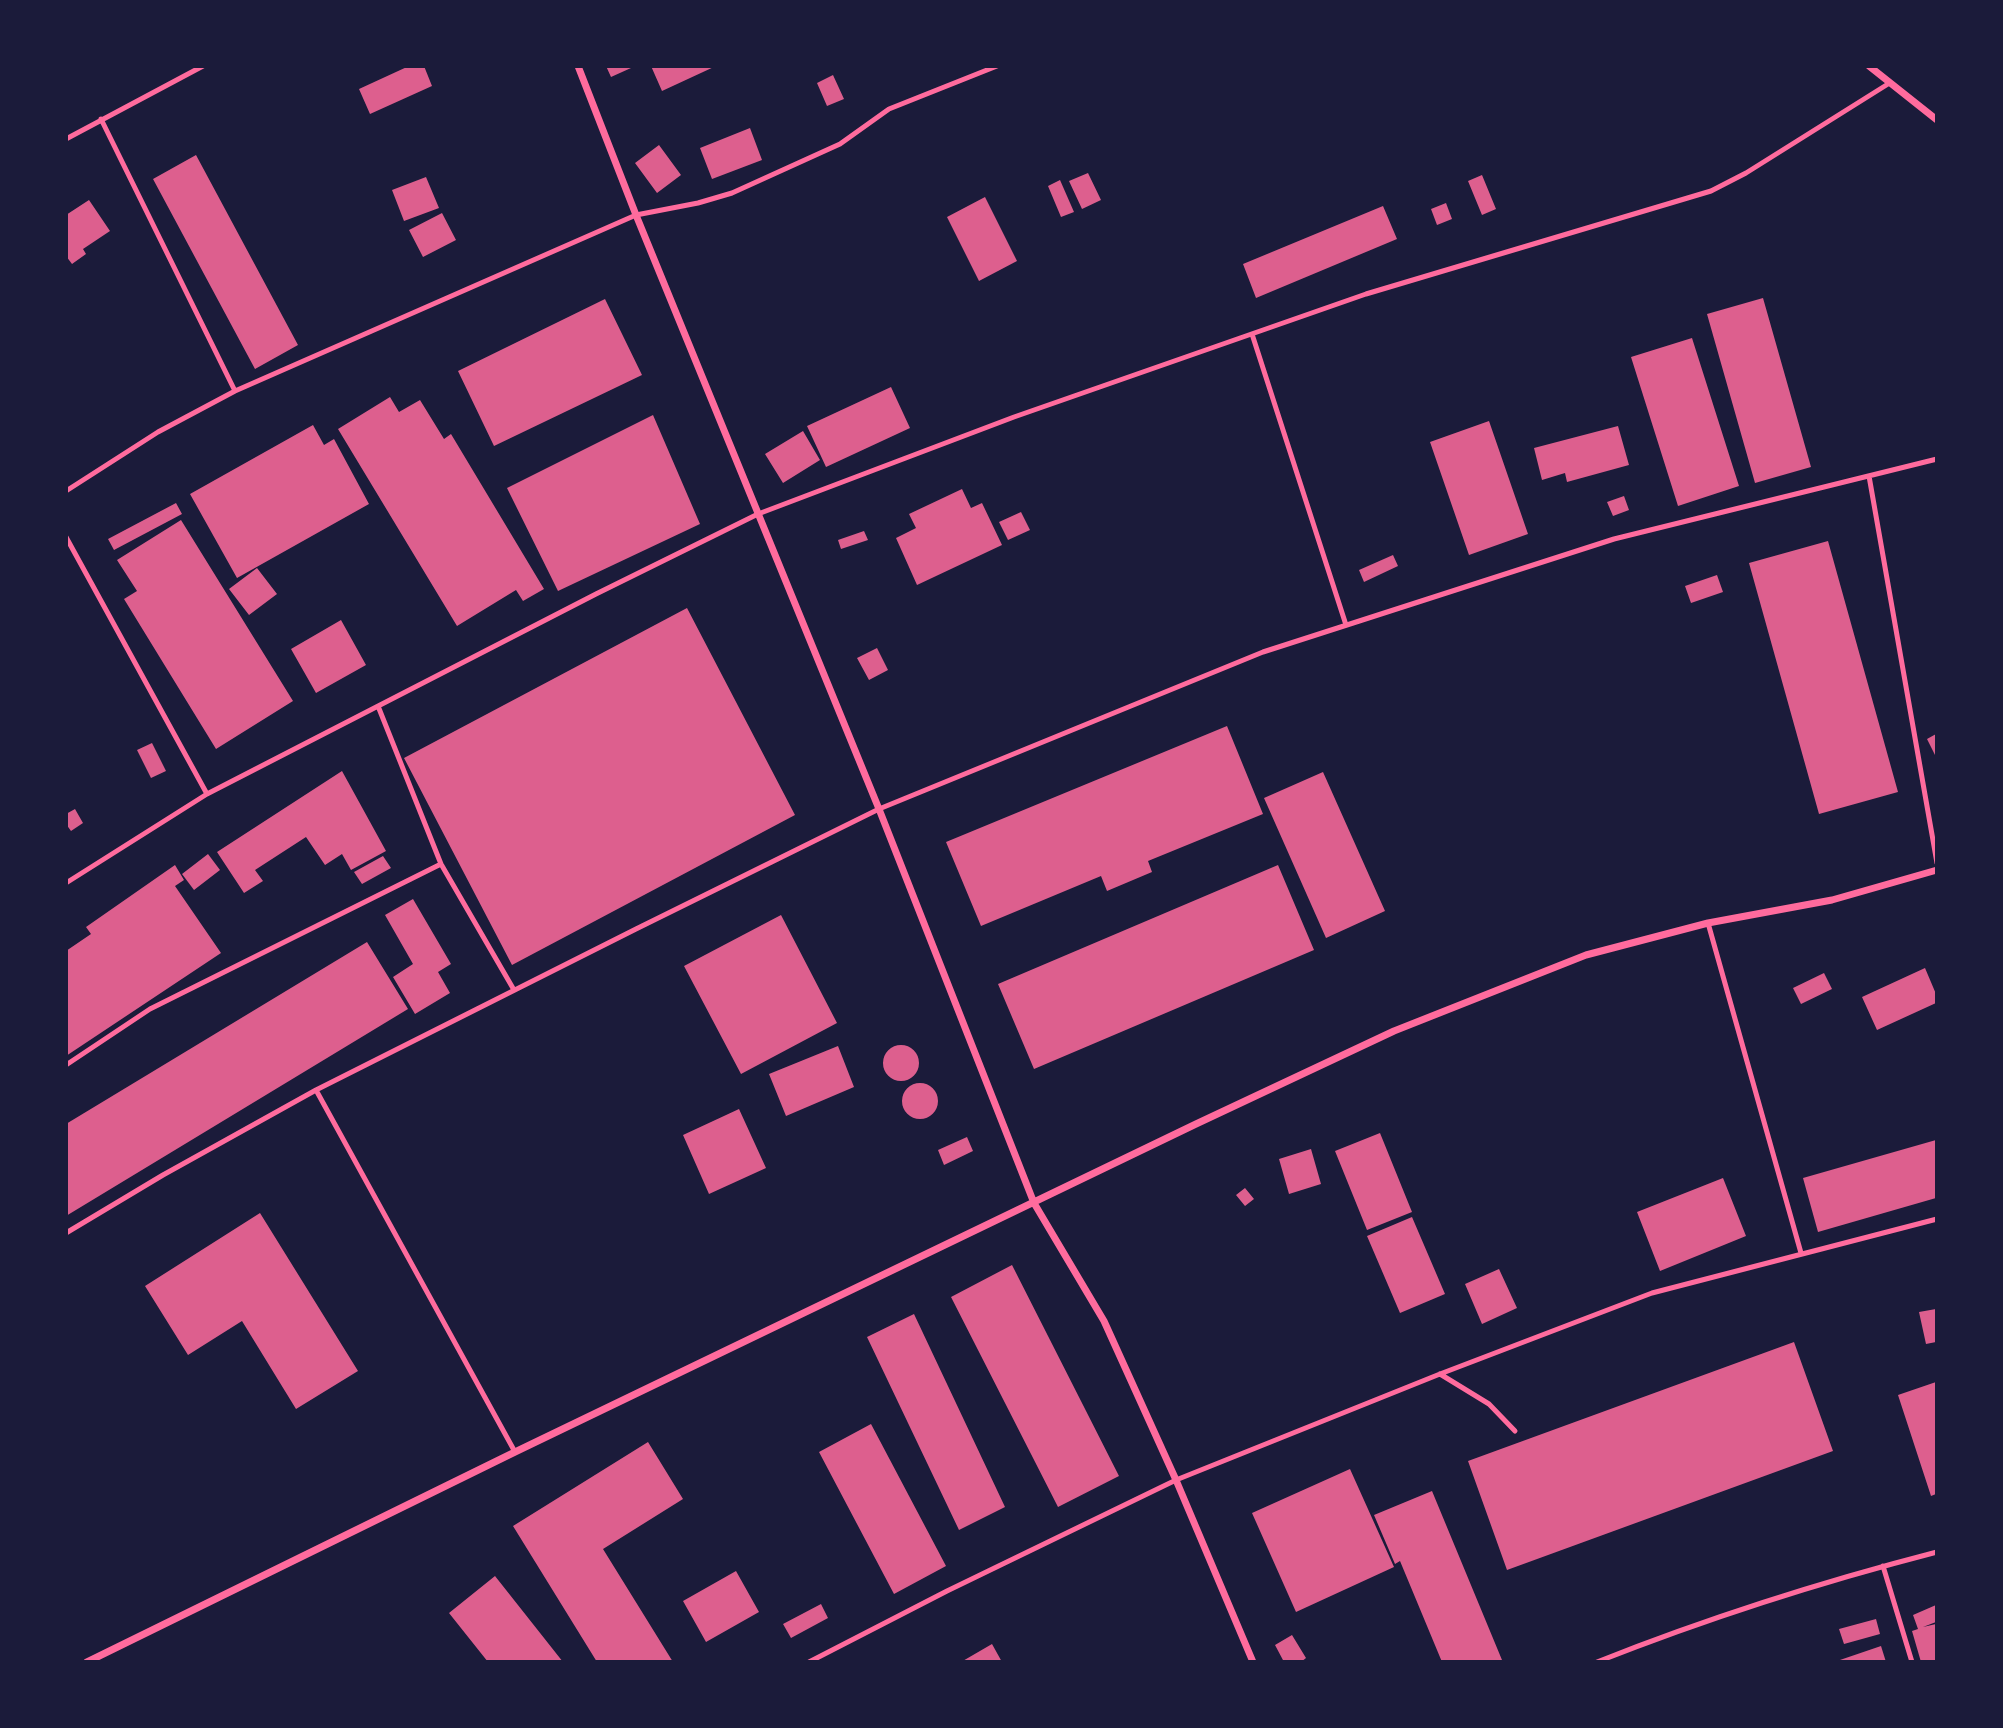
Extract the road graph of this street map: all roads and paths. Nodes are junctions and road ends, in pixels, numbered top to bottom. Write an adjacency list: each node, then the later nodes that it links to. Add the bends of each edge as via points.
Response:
1 (203, 66): 6 (lane)
2 (578, 66): 9 (street)
3 (997, 66): 9 (lane, via 889,110 840,144 732,193)
4 (1869, 66): 5 (street)
5 (1888, 84): 7 (street); 10 (lane, via 1711,191 1366,294)
6 (101, 119): 8 (lane); 11 (lane)
7 (1937, 120)
8 (66, 139)
9 (636, 215): 11 (lane); 15 (street)
10 (1252, 334): 15 (lane); 17 (lane)
11 (235, 391): 14 (lane, via 158,432)
12 (1937, 458): 13 (lane)
13 (1869, 477): 17 (lane, via 1614,539); 21 (lane)
14 (66, 491)
15 (758, 514): 18 (lane); 20 (street)
16 (66, 537): 19 (lane)
17 (1346, 625): 20 (lane, via 1263,652)
18 (378, 706): 19 (lane); 22 (lane)
19 (207, 794): 24 (lane)
20 (879, 809): 26 (lane); 29 (street)
21 (1937, 863)
22 (441, 864): 26 (lane); 27 (lane, via 150,1009)
23 (1937, 870): 25 (street, via 1832,900)
24 (66, 883)
25 (1708, 923): 29 (street, via 1586,955 1394,1031); 32 (lane)
26 (514, 990): 28 (lane)
27 (66, 1065)
28 (316, 1090): 31 (lane); 35 (lane)
29 (1034, 1203): 35 (street); 36 (street, via 1104,1321)
30 (1937, 1219): 32 (lane)
31 (66, 1233)
32 (1801, 1253): 33 (lane, via 1652,1293)
33 (1440, 1374): 34 (lane, via 1489,1404); 36 (lane)
34 (1515, 1432)
35 (515, 1452): 39 (street)
36 (1176, 1480): 40 (lane); 41 (street)
37 (1937, 1552): 38 (lane)
38 (1883, 1566): 42 (lane, via 1683,1628); 43 (lane)
39 (87, 1661)
40 (809, 1661)
41 (1253, 1661)
42 (1597, 1661)
43 (1912, 1661)

